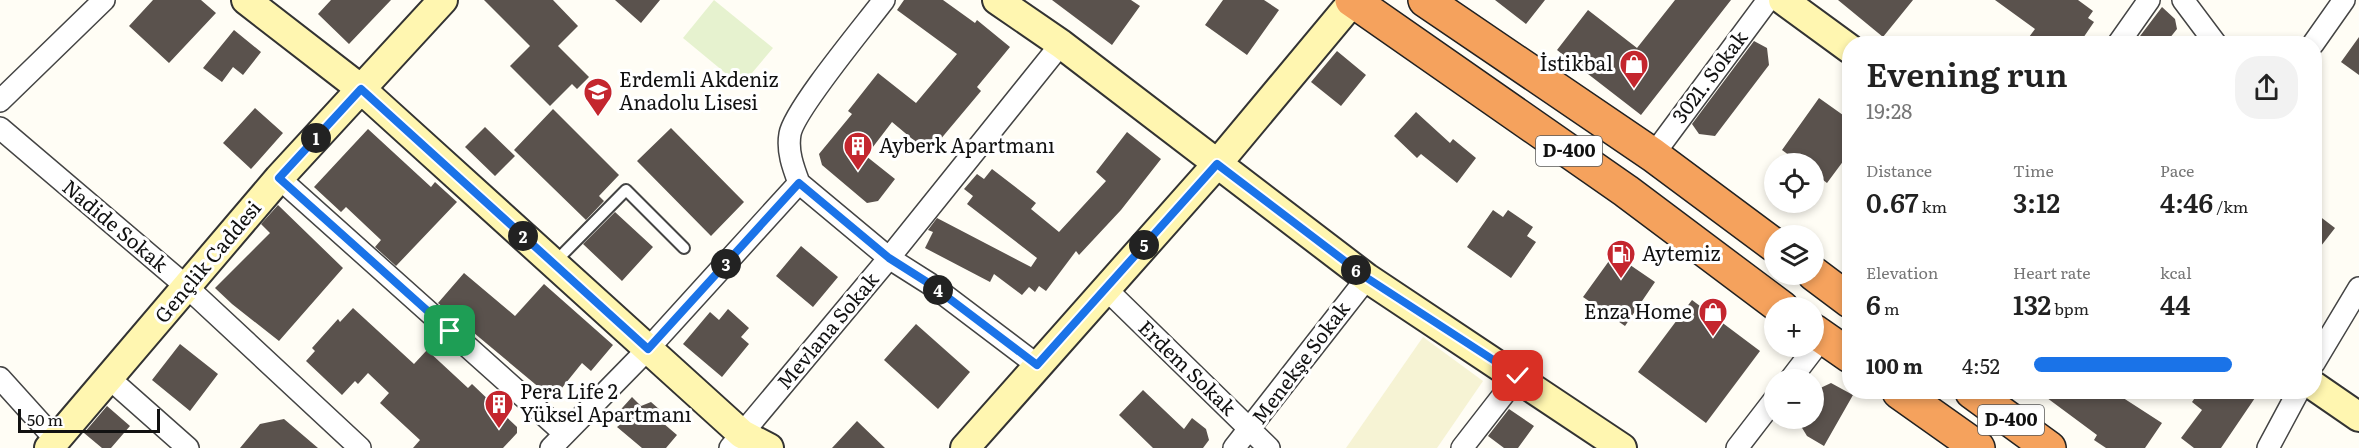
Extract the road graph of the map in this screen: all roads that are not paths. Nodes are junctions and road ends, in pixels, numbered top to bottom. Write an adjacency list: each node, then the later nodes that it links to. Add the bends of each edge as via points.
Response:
1 (104, 0): 19 (street)
2 (246, 0): 18 (street)
3 (443, 0): 18 (street, Gençlik Caddesi)
4 (884, 0): 24 (street, via 804,107 790,132 790,158)
5 (997, 0): 17 (street)
6 (1352, 0): 22 (street); 35 (highway, D-400, via 1626,191)
7 (1425, 0): 21 (highway, D-400)
8 (1768, 0): 21 (street, 3021. Sokak)
9 (1783, 0): 16 (street)
10 (2149, 0): 13 (street)
11 (2182, 0): 14 (street)
12 (2344, 0): 15 (street)
13 (2124, 36)
14 (2210, 36)
15 (2319, 36)
16 (1842, 43)
17 (1061, 44): 22 (street); 27 (street, Mevlana Sokak)
18 (361, 89): 23 (street, Gençlik Caddesi); 28 (street)
19 (0, 101)
20 (0, 128): 31 (street, Nadide Sokak)
21 (1653, 155): 25 (highway, D-400)
22 (1217, 164): 29 (street); 32 (street)
23 (279, 178): 31 (street, Gençlik Caddesi); 51 (street)
24 (799, 183): 27 (street); 37 (street)
25 (1764, 238)
26 (684, 248): 28 (lane, via 626,190)
27 (889, 258): 40 (street); 52 (street, Mevlana Sokak)
28 (554, 264): 37 (street)
29 (1367, 278): 41 (street); 50 (street, Menekşe Sokak)
30 (1824, 282): 34 (highway)
31 (187, 287): 43 (street, Gençlik Caddesi); 55 (street, Nadide Sokak)
32 (1105, 288): 40 (street); 50 (street, Erdem Sokak)
33 (2359, 288): 39 (street)
34 (1842, 295)
35 (1767, 297)
36 (1824, 338): 38 (highway)
37 (648, 349): 51 (street); 52 (street)
38 (1842, 350)
39 (2322, 350)
40 (1037, 365): 57 (street)
41 (1518, 376): 60 (street); 61 (street)
42 (0, 378): 53 (street)
43 (110, 379): 53 (street, Gençlik Caddesi); 54 (street)
44 (2322, 392): 49 (street)
45 (1909, 399): 63 (highway, D-400)
46 (1982, 399): 64 (highway, D-400)
47 (2294, 399): 65 (street)
48 (1764, 413): 62 (street)
49 (2359, 417)
50 (1251, 430): 58 (street, Menekşe Sokak); 59 (street, Erdem Sokak)
51 (557, 441)
52 (736, 441): 56 (street)
53 (53, 444)
54 (188, 448)
55 (360, 448)
56 (769, 448)
57 (965, 448)
58 (1234, 448)
59 (1269, 448)
60 (1462, 448)
61 (1622, 448)
62 (1737, 448)
63 (1978, 448)
64 (2049, 448)
65 (2268, 448)

